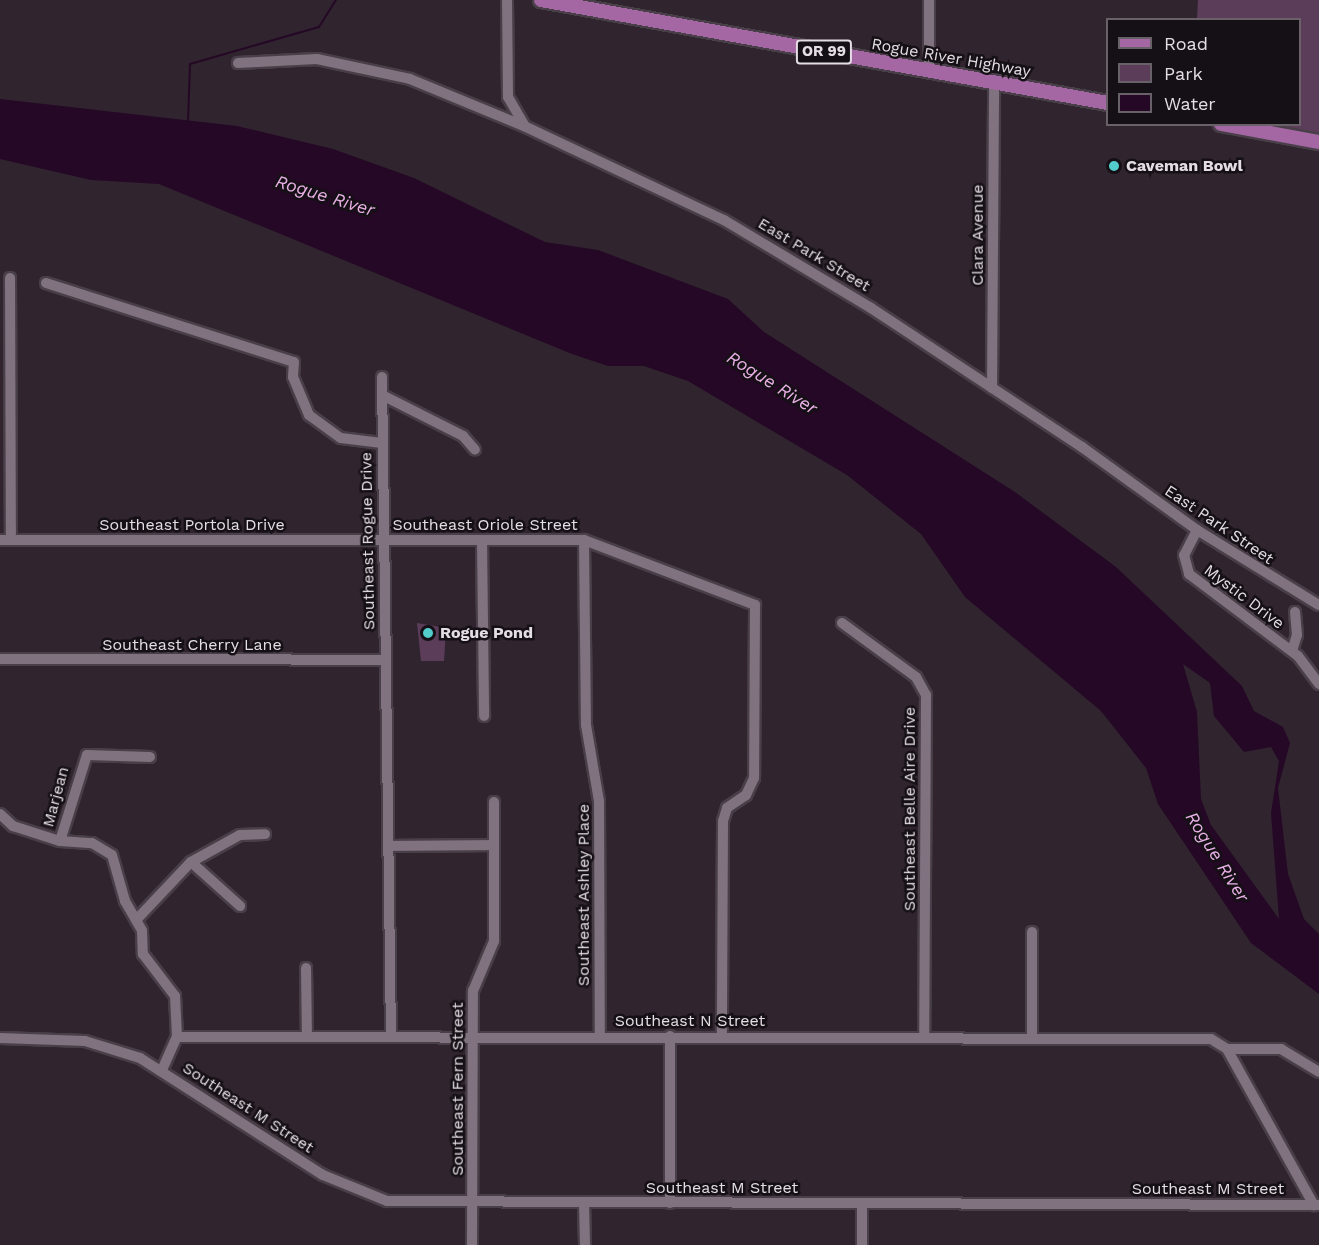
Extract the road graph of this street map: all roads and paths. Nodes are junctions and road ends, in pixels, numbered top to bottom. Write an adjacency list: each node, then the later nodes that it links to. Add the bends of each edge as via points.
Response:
1 (507, 0): 8 (street, via 508,97)
2 (541, 0): 5 (main road, Rogue River Highway / OR 99)
3 (929, 0): 5 (street)
4 (238, 63): 8 (street, East Park Street, via 317,59 366,66)
5 (929, 71): 6 (main road, Rogue River Highway / OR 99)
6 (994, 83): 7 (main road, Rogue River Highway / OR 99); 14 (street, Clara Avenue)
7 (1106, 103)
8 (524, 126): 14 (street, East Park Street, via 761,240)
9 (1232, 126): 10 (main road)
10 (1319, 142)
11 (10, 278): 19 (street)
12 (46, 283): 16 (street, Southeast Rogue Drive, via 294,362 299,399 309,415 341,438)
13 (382, 377): 15 (street)
14 (992, 388): 18 (street, East Park Street)
15 (382, 395): 16 (street); 17 (street, via 463,436)
16 (382, 443): 20 (street, Southeast Rogue Drive)
17 (475, 450)
18 (1197, 530): 23 (street, East Park Street); 26 (street, Mystic Drive, via 1184,555 1189,574)
19 (6, 540): 20 (street, Southeast Portola Drive)
20 (384, 540): 22 (street, Southeast Oriole Street); 28 (street, Southeast Rogue Drive)
21 (584, 540): 22 (street, Southeast Oriole Street); 46 (street, Southeast Ashley Place, via 586,725 599,801); 48 (street, Southeast Oriole Street, via 755,605 754,778 746,795 727,808 723,821)
22 (482, 541): 30 (street)
23 (1319, 605)
24 (1295, 612): 26 (street, Mystic Drive)
25 (842, 622): 49 (street, Southeast Belle Aire Drive, via 916,677 926,695)
26 (1295, 654): 29 (street)
27 (0, 659): 28 (street, Southeast Cherry Lane)
28 (384, 660): 36 (street, Southeast Rogue Drive)
29 (1319, 684)
30 (484, 716)
31 (150, 757): 35 (street, Marjean, via 87,755)
32 (494, 802): 37 (street, Southeast Fern Street)
33 (0, 814): 35 (street, via 28,831)
34 (265, 834): 38 (street, via 240,835)
35 (60, 841): 40 (street, via 92,843 112,855 125,901)
36 (388, 846): 37 (street); 43 (street, Southeast Rogue Drive)
37 (494, 846): 44 (street, Southeast Fern Street, via 494,940 473,990)
38 (191, 862): 39 (street); 40 (street)
39 (240, 906)
40 (138, 918): 50 (street, via 143,954 175,996)
41 (1032, 932): 52 (street)
42 (306, 968): 45 (street)
43 (391, 1035): 44 (street, Southeast N Street); 45 (street, Southeast N Street)
44 (473, 1035): 46 (street, Southeast N Street); 56 (street, Southeast Fern Street)
45 (307, 1036): 50 (street, Southeast N Street)
46 (600, 1036): 47 (street, Southeast N Street)
47 (670, 1036): 48 (street, Southeast N Street); 58 (street)
48 (722, 1036): 49 (street, Southeast N Street)
49 (924, 1036): 52 (street, Southeast N Street)
50 (177, 1037): 54 (street)
51 (0, 1038): 54 (street, via 85,1041)
52 (1032, 1038): 53 (street, Southeast N Street, via 1211,1039)
53 (1227, 1049): 55 (street, via 1281,1049); 60 (street)
54 (162, 1070): 56 (street, Southeast M Street, via 334,1180 387,1201)
55 (1319, 1072)
56 (472, 1202): 57 (street, Southeast M Street); 61 (street, Southeast Fern Street)
57 (584, 1203): 58 (street, Southeast M Street); 62 (street)
58 (670, 1203): 59 (street, Southeast M Street)
59 (862, 1204): 60 (street, Southeast M Street); 63 (street)
60 (1316, 1205)
61 (472, 1245)
62 (585, 1245)
63 (862, 1245)

